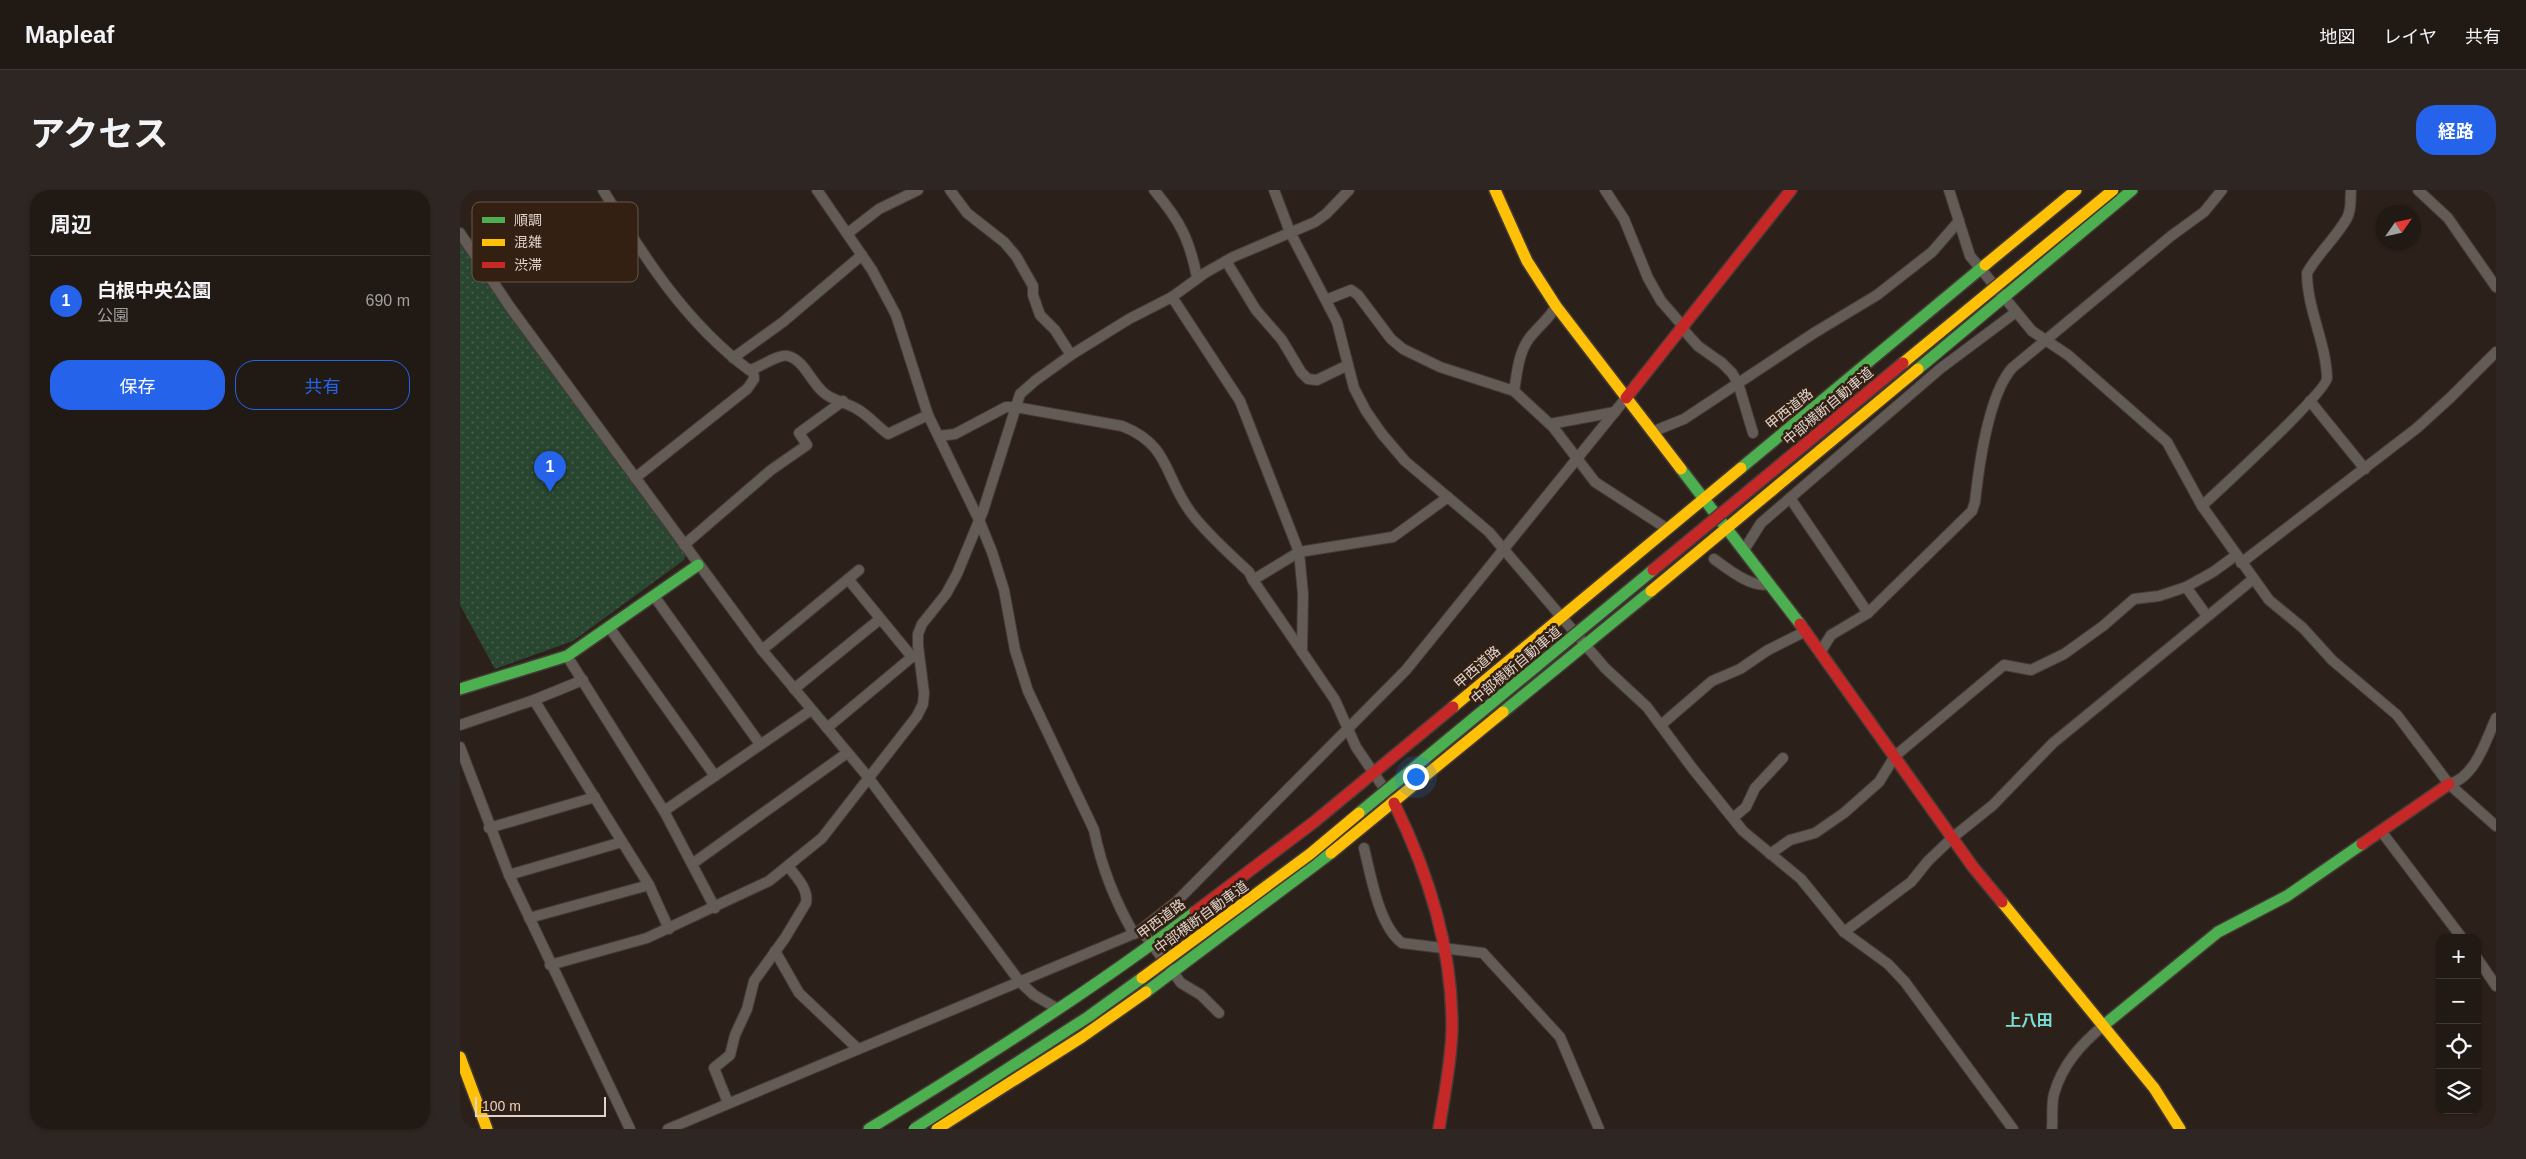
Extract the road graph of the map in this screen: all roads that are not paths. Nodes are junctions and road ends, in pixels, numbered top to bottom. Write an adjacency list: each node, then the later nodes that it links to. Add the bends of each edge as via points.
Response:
1 (603, 190): 20 (street)
2 (817, 190): 24 (street)
3 (918, 190): 24 (street, via 878,209)
4 (950, 190): 41 (street, via 967,214 1004,242 1016,256 1032,286 1040,315 1055,330)
5 (1168, 190): 19 (street)
6 (1274, 190): 23 (street)
7 (1349, 190): 23 (street, via 1326,214)
8 (1495, 190): 36 (main road, via 1527,261)
9 (1605, 190): 38 (street, via 1624,219 1648,278)
10 (1791, 190): 38 (main road)
11 (1949, 190): 21 (street)
12 (2076, 190): 29 (main road, 甲西道路)
13 (2113, 190): 151 (main road, 中部横断自動車道, bridge, via 1310,854 1088,1017)
14 (2122, 190): 152 (main road, 中部横断自動車道, via 1315,859 1210,940 1092,1024)
15 (2132, 190): 33 (main road)
16 (2222, 190): 39 (street, via 2204,212)
17 (2351, 190): 49 (street, via 2347,218 2315,257 2307,273 2327,380)
18 (2418, 190): 32 (street, via 2448,218)
19 (1157, 194): 30 (street, via 1184,230)
20 (611, 202)
21 (1959, 221): 29 (street, via 1970,256); 45 (street, via 1932,252 1877,295)
22 (460, 232): 26 (street)
23 (1290, 232): 28 (street); 35 (street)
24 (848, 233): 27 (street)
25 (638, 245): 42 (street, via 690,317)
26 (472, 250)
27 (862, 254): 42 (street, via 783,322); 52 (street, via 896,315)
28 (1226, 261): 30 (street); 43 (street, via 1256,310 1282,340 1300,372 1308,379 1317,380)
29 (1981, 270): 33 (street); 62 (main road, 甲西道路)
30 (1197, 277): 34 (street)
31 (493, 282): 59 (street)
32 (2496, 287)
33 (2003, 296): 37 (street); 66 (main road)
34 (1172, 297): 41 (street); 70 (street, via 1240,401)
35 (1326, 300): 43 (street); 46 (street, via 1351,290 1403,349 1440,367)
36 (1556, 306): 46 (street, via 1526,344); 47 (main road)
37 (2016, 312): 39 (street, via 2032,331); 61 (street, via 1941,368)
38 (1681, 326): 45 (street, via 1698,346 1722,363); 47 (main road)
39 (2045, 340): 63 (street, via 2068,355 2166,442); 81 (street, via 2012,368 1999,387 1984,441 1972,511)
40 (2496, 352): 58 (street, via 2424,422)
41 (1071, 355): 50 (street, via 1020,394)
42 (733, 358): 44 (street, via 749,370)
43 (1348, 365): 60 (street, via 1358,396 1382,434 1405,461)
44 (753, 369): 48 (street, via 787,355 796,360 830,398); 59 (street, via 754,379 747,389)
45 (1738, 383): 54 (street, via 1684,419); 55 (street)
46 (1514, 391): 53 (street)
47 (1626, 398): 51 (street); 54 (main road)
48 (842, 401): 52 (street, via 859,410 888,434); 67 (street, via 799,433 807,445 771,470)
49 (2310, 401): 58 (street); 63 (street)
50 (1015, 407): 56 (street, via 1006,407 955,434); 64 (street); 76 (street, via 1122,426 1138,432 1152,443 1162,458 1181,499 1193,516 1249,572)
51 (1615, 412): 53 (street); 57 (street)
52 (928, 415): 56 (street)
53 (1550, 424): 57 (street)
54 (1652, 432): 62 (main road)
55 (1753, 433)
56 (939, 436): 64 (street)
57 (1578, 458): 65 (street, via 1595,482); 68 (street)
58 (2365, 469): 72 (street)
59 (635, 478): 67 (street)
60 (1448, 497): 68 (street, via 1479,522); 70 (street, via 1393,537)
61 (1790, 498): 69 (street, via 1761,523); 81 (street)
62 (1703, 499): 65 (main road, 甲西道路); 66 (main road)
63 (2202, 506): 72 (street)
64 (979, 520): 92 (street, via 946,594 922,624); 130 (street, via 1004,590 1015,650 1028,691 1094,830 1124,917)
65 (1666, 528): 82 (main road, 甲西道路)
66 (1727, 529): 69 (main road); 87 (main road)
67 (684, 545): 73 (street)
68 (1504, 550): 82 (street); 102 (street, via 1406,670)
69 (1744, 550): 78 (main road)
70 (1299, 552): 76 (street); 90 (street, via 1303,594)
71 (1714, 559): 78 (street, via 1745,579 1764,586)
72 (2238, 559): 77 (street); 79 (street)
73 (698, 564): 80 (main road); 88 (street)
74 (859, 570): 75 (street)
75 (848, 579): 84 (street); 88 (street)
76 (1253, 580): 90 (street)
77 (2252, 580): 83 (street); 111 (street, via 2332,660 2396,715)
78 (1770, 584): 86 (main road)
79 (2186, 587): 83 (street); 106 (street, via 2159,596 2134,599 2064,654 2032,670 2004,665)
80 (654, 596): 85 (main road); 103 (street)
81 (1868, 613): 89 (street, via 1832,636)
82 (1560, 616): 87 (street); 108 (main road, 甲西道路)
83 (2207, 616): 119 (street, via 2054,743 1993,806)
84 (880, 619): 92 (street); 95 (street)
85 (609, 627): 91 (main road); 109 (street)
86 (1806, 631): 89 (main road); 100 (street, via 1740,669 1712,681)
87 (1586, 645): 100 (street, via 1605,668 1636,694); 113 (main road)
88 (762, 650): 95 (street)
89 (1821, 651): 106 (main road)
90 (1302, 652): 102 (street, via 1335,700)
91 (567, 656): 93 (street); 94 (main road)
92 (915, 657): 101 (street); 110 (street, via 923,704)
93 (583, 680): 96 (street); 114 (street)
94 (460, 689)
95 (794, 689): 97 (street)
96 (534, 700): 99 (street); 112 (street)
97 (811, 710): 101 (street); 103 (street)
98 (2496, 718): 111 (street, via 2474,766 2457,782)
99 (460, 725)
100 (1661, 725): 115 (street)
101 (827, 728): 105 (street)
102 (1348, 731): 108 (street); 130 (street, via 1176,902)
103 (760, 744): 109 (street)
104 (460, 746): 117 (street)
105 (847, 753): 110 (street); 123 (street)
106 (1895, 756): 119 (main road); 122 (street, via 1879,782 1844,813 1815,833 1790,840)
107 (1783, 758): 115 (street, via 1755,788 1746,807)
108 (1374, 774): 113 (street); 133 (main road, 甲西道路)
109 (715, 776): 114 (street)
110 (868, 777): 124 (street, via 822,838); 140 (street)
111 (2449, 784): 116 (street); 118 (main road)
112 (595, 797): 117 (street); 120 (street)
113 (1394, 803): 134 (main road, via 1421,861); 138 (main road)
114 (664, 812): 123 (street)
115 (1733, 818): 122 (street)
116 (2496, 826)
117 (489, 828): 125 (street)
118 (2381, 831): 132 (street); 143 (main road, via 2287,896 2218,932)
119 (1952, 838): 131 (street, via 1911,882); 143 (main road)
120 (622, 842): 125 (street); 126 (street)
121 (1364, 848): 134 (street, via 1374,889 1394,936 1402,943)
122 (1770, 854): 131 (street, via 1801,879)
123 (692, 864): 127 (street)
124 (788, 866): 127 (street, via 769,881); 135 (street, via 804,888 807,898)
125 (509, 875): 128 (street)
126 (648, 885): 128 (street); 129 (street)
127 (716, 908): 129 (street)
128 (529, 918): 137 (street)
129 (669, 930): 137 (street)
130 (1137, 932): 133 (street); 140 (street)
131 (1844, 932): 156 (street, via 1888,964 1905,982)
132 (2459, 934)
133 (1153, 944): 138 (street); 141 (main road, 甲西道路)
134 (1445, 949): 154 (main road, via 1452,1030); 155 (street, via 1483,953 1560,1037)
135 (775, 951): 144 (street, via 799,993); 146 (street, via 754,981 730,1055 714,1068)
136 (2481, 963): 139 (street)
137 (550, 965): 148 (street)
138 (1173, 974): 142 (street); 153 (main road, via 1082,1037)
139 (2495, 979)
140 (1020, 982): 141 (street); 144 (street)
141 (1058, 1010): 150 (main road, 甲西道路)
142 (1219, 1013)
143 (2104, 1025): 157 (street, via 2071,1058 2060,1078 2054,1095); 158 (main road, via 2154,1088)
144 (858, 1049): 146 (street)
145 (460, 1057): 147 (main road)
146 (728, 1104): 149 (street)
147 (487, 1129)
148 (630, 1129)
149 (668, 1129)
150 (869, 1129)
151 (914, 1129)
152 (927, 1129)
153 (937, 1129)
154 (1439, 1129)
155 (1599, 1129)
156 (2013, 1129)
157 (2052, 1129)
158 (2180, 1129)

